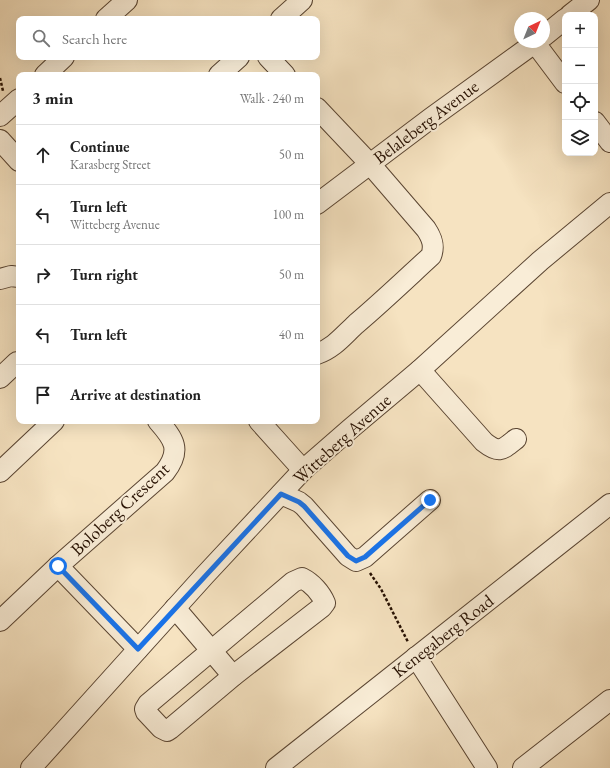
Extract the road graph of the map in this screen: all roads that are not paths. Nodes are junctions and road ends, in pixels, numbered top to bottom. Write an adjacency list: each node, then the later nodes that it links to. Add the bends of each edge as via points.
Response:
1 (127, 0): 5 (street)
2 (302, 0): 6 (street)
3 (589, 0): 4 (street)
4 (574, 12)
5 (109, 16)
6 (284, 16)
7 (562, 21): 8 (street, Belaleberg Avenue)
8 (550, 31)
9 (527, 48): 25 (street, Belaleberg Avenue)
10 (543, 48): 17 (street)
11 (61, 60): 14 (street)
12 (236, 60): 15 (street)
13 (271, 60): 16 (street)
14 (48, 72)
15 (222, 72)
16 (282, 72)
17 (562, 78)
18 (16, 102): 20 (street)
19 (320, 111): 25 (street)
20 (0, 116)
21 (598, 126): 23 (street)
22 (0, 140): 24 (street)
23 (610, 142)
24 (16, 158)
25 (370, 164): 26 (street, Belaleberg Avenue); 30 (street, via 426,229 432,239 432,253 340,340)
26 (320, 202)
27 (610, 203): 32 (street, Witteberg Avenue, via 540,261)
28 (16, 277): 29 (street)
29 (0, 279)
30 (320, 352)
31 (16, 363): 33 (street)
32 (420, 370): 37 (street, via 492,448 503,449); 38 (street, Witteberg Avenue)
33 (0, 378)
34 (51, 424): 39 (street)
35 (160, 424): 43 (street, Boloberg Crescent, via 175,445 171,464)
36 (262, 424): 38 (street)
37 (516, 439)
38 (303, 470): 40 (street, Witteberg Avenue)
39 (0, 472)
40 (281, 494): 41 (street, via 299,502 348,556 356,561 365,557); 44 (street, Witteberg Avenue)
41 (430, 500)
42 (610, 504): 48 (street, Kenegaberg Road)
43 (58, 566): 45 (street, Boloberg Crescent); 46 (street)
44 (175, 608): 46 (street, Witteberg Avenue); 47 (street)
45 (0, 621)
46 (138, 649): 51 (street, Witteberg Avenue)
47 (212, 651): 49 (street); 49 (street, via 148,704 146,712 160,728 167,731); 49 (street, via 299,578 314,587 324,600 322,607)
48 (416, 657): 52 (street, Kenegaberg Road); 53 (street)
49 (233, 676)
50 (610, 700): 54 (street)
51 (31, 768)
52 (276, 768)
53 (487, 768)
54 (524, 768)

